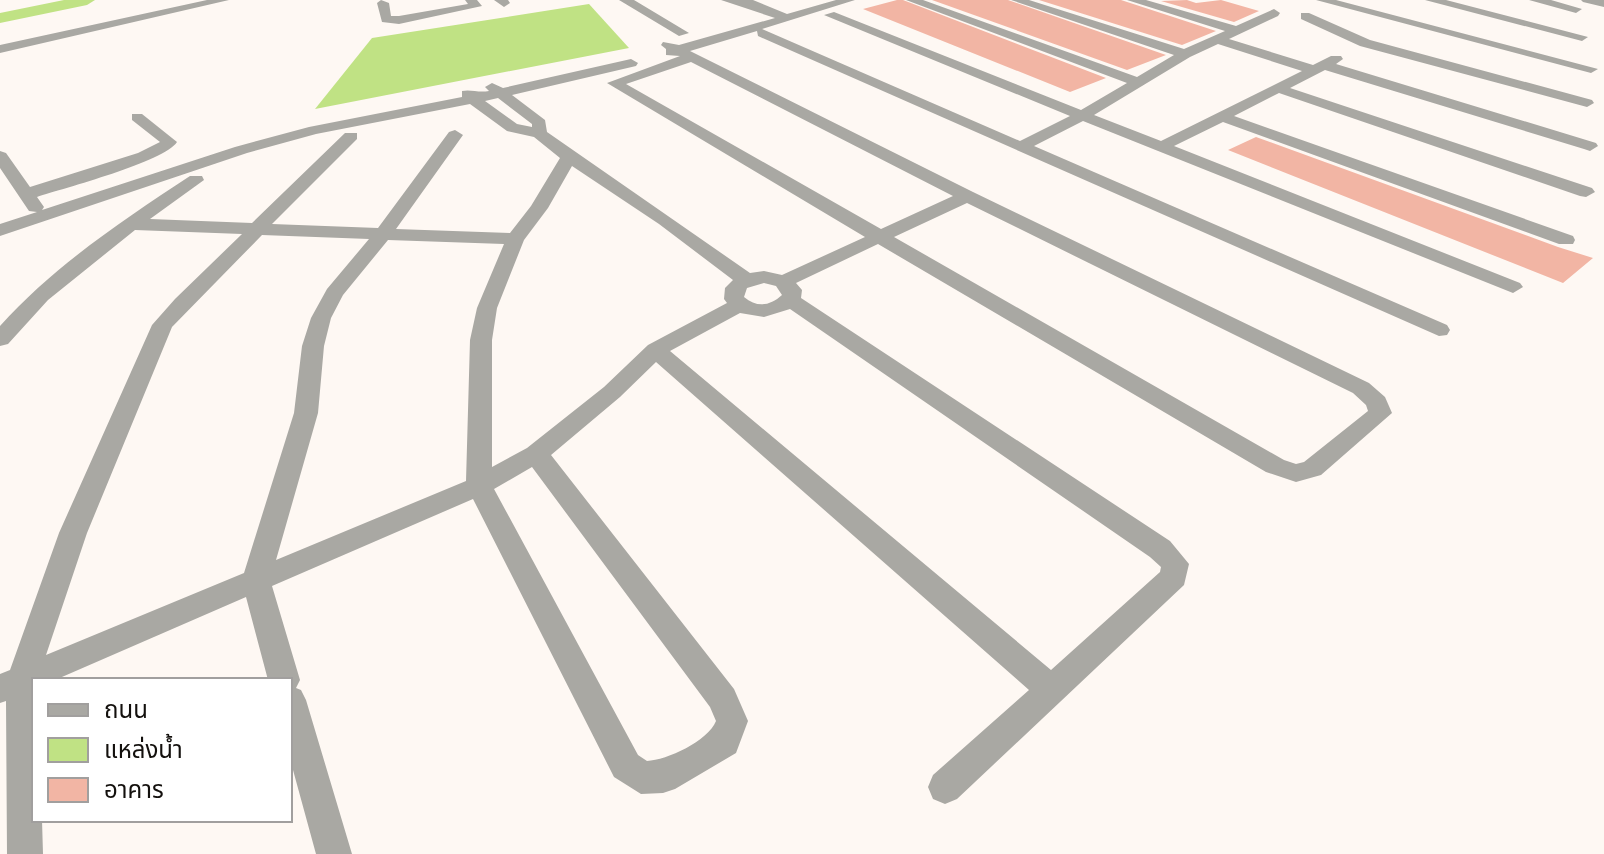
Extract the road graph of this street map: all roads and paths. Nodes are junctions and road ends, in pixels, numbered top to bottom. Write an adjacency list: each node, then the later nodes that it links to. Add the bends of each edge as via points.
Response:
1 (223, 0): 27 (street)
2 (471, 0): 14 (street, via 476,6 399,20 386,19)
3 (625, 0): 23 (street)
4 (849, 0): 19 (street)
5 (912, 0): 32 (street)
6 (1017, 0): 29 (street)
7 (1133, 0): 22 (street)
8 (1322, 0): 31 (street)
9 (1431, 0): 24 (street)
10 (1535, 0): 18 (street)
11 (1587, 0): 15 (street)
12 (729, 1): 19 (street); 21 (street)
13 (1297, 2): 20 (street, via 1315,10)
14 (383, 3)
15 (1604, 3)
16 (1278, 7): 20 (street); 22 (street)
17 (828, 8): 19 (street); 37 (street)
18 (1576, 9)
19 (781, 16): 21 (street)
20 (1305, 16): 26 (street)
21 (759, 26): 28 (street); 43 (street)
22 (1236, 30): 25 (street)
23 (683, 33)
24 (1582, 37)
25 (1217, 39): 29 (street); 30 (street)
26 (1365, 43): 30 (street); 36 (street)
27 (0, 49)
28 (667, 50): 34 (street); 34 (street); 51 (street); 58 (street, via 614,83)
29 (1185, 54): 32 (street)
30 (1319, 68): 33 (street); 45 (street)
31 (1591, 69)
32 (1138, 82): 37 (street)
33 (1277, 88): 39 (street); 50 (street)
34 (497, 90): 35 (street); 40 (street, via 540,123)
35 (469, 96): 40 (street, via 512,128); 46 (street, via 301,125)
36 (1587, 103)
37 (1083, 115): 43 (street); 44 (street)
38 (137, 117): 52 (street, via 167,145)
39 (1223, 117): 44 (street); 60 (street)
40 (539, 133): 48 (street)
41 (455, 135): 57 (street)
42 (351, 136): 55 (street)
43 (1022, 146): 64 (street)
44 (1163, 146): 61 (street)
45 (1590, 146)
46 (238, 147): 52 (street); 56 (street)
47 (0, 156): 52 (street)
48 (569, 157): 59 (street); 63 (street, via 665,220)
49 (196, 180): 54 (street)
50 (1586, 192)
51 (967, 196): 58 (street); 58 (street, via 1361,388 1377,402 1380,413 1312,469 1296,473 1275,466)
52 (31, 201): 53 (street)
53 (0, 219)
54 (134, 224): 55 (street); 65 (street, via 32,305)
55 (260, 229): 57 (street); 71 (street, via 182,303 157,336)
56 (0, 230)
57 (383, 234): 59 (street); 69 (street, via 334,293 321,318 306,413)
58 (879, 238): 62 (street)
59 (515, 239): 68 (street, via 494,286 481,340)
60 (1566, 240)
61 (1513, 287)
62 (786, 291): 63 (street, via 762,277); 63 (street, via 769,310 751,310); 72 (street, via 1175,564 1174,577)
63 (743, 293): 66 (street)
64 (1439, 330)
65 (0, 339)
66 (656, 350): 67 (street); 72 (street)
67 (536, 454): 68 (street); 68 (street, via 723,699 732,721 724,742 663,777 641,778 626,766)
68 (479, 486): 69 (street)
69 (256, 581): 70 (street); 71 (street)
70 (283, 678)
71 (11, 685): 75 (street)
72 (1049, 688): 74 (street)
73 (292, 707): 76 (street)
74 (945, 787)
75 (25, 854)
76 (334, 854)

